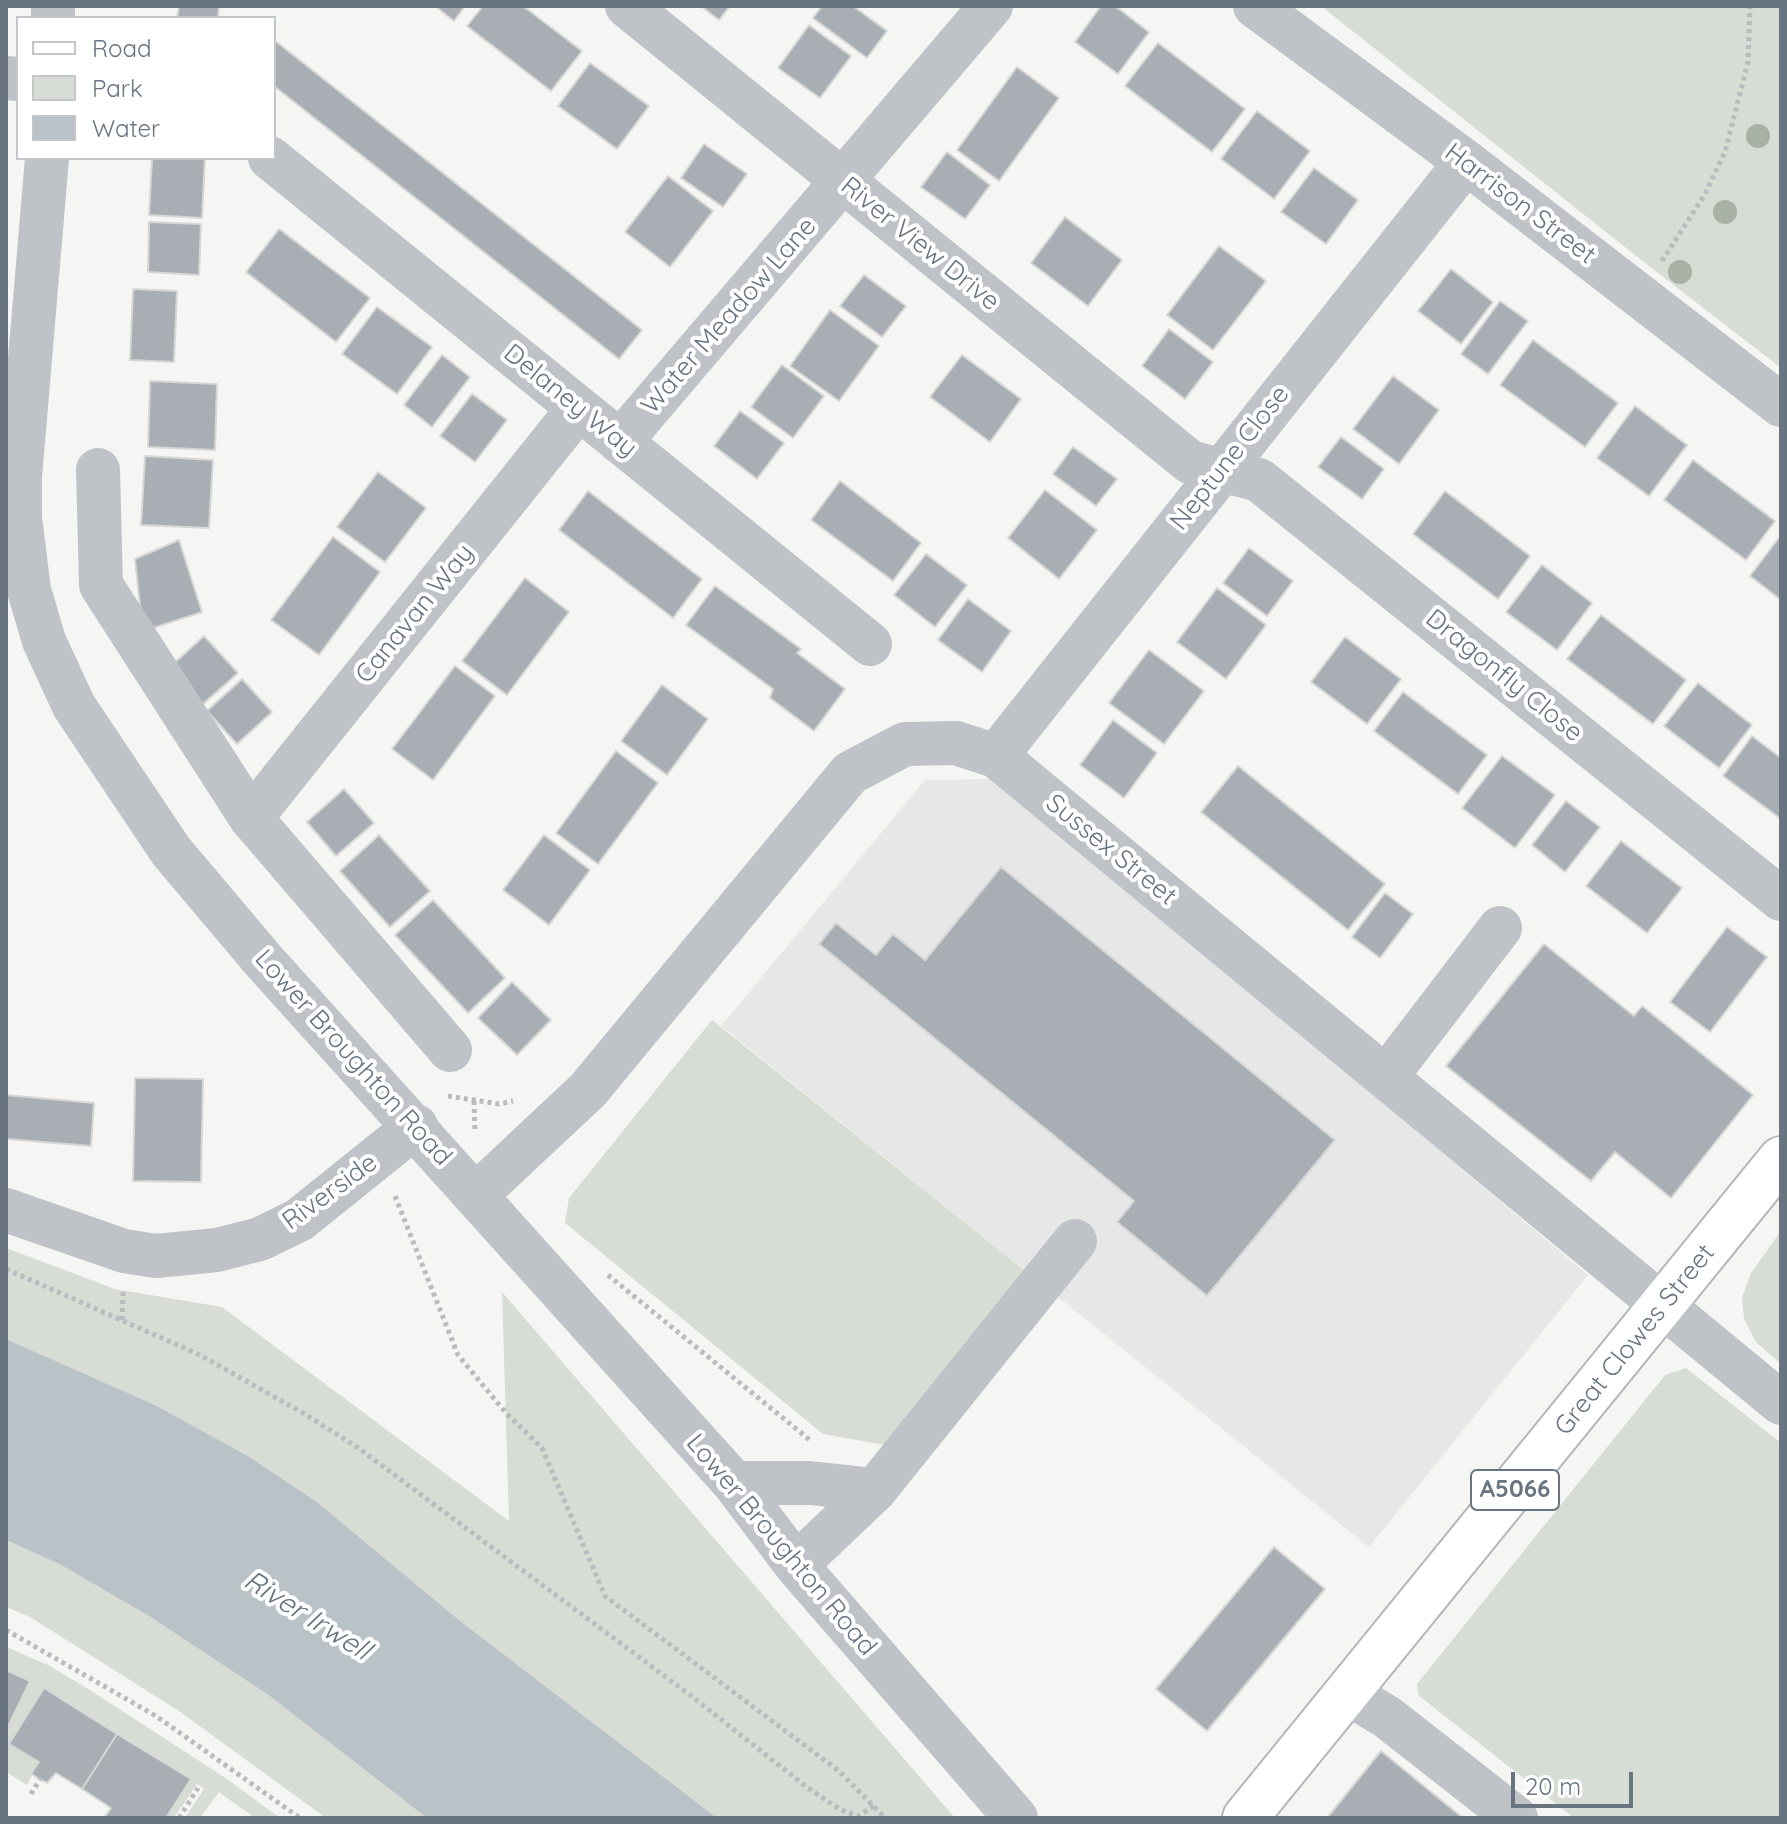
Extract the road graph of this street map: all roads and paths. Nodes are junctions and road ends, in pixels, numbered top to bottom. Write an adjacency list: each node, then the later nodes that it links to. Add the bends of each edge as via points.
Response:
1 (627, 6): 8 (street, River View Drive)
2 (991, 6): 8 (street, Water Meadow Lane)
3 (1255, 6): 7 (street, Harrison Street)
4 (1750, 6): 9 (path, via 1748,62 1725,152 1680,234)
5 (47, 160): 24 (street, Lower Broughton Road, via 20,477 29,590 44,641 74,706 171,851 263,960)
6 (272, 160): 11 (street, Delaney Way)
7 (1466, 162): 9 (street, Harrison Street); 14 (street, Neptune Close)
8 (844, 183): 12 (street, Water Meadow Lane); 14 (street, River View Drive, via 1190,462)
9 (1637, 293): 10 (street, Harrison Street)
10 (1781, 405)
11 (578, 409): 12 (street, Delaney Way); 17 (street, Canavan Way)
12 (620, 442): 15 (street, Delaney Way)
13 (98, 470): 17 (street, via 101,585)
14 (1219, 471): 16 (street, Neptune Close); 18 (street, Dragonfly Close, via 1259,480)
15 (870, 644)
16 (996, 756): 21 (street, Sussex Street); 28 (street, Sussex Street, via 956,743 905,744 850,773 588,1090)
17 (251, 818): 20 (street)
18 (1781, 899)
19 (1500, 928): 21 (street)
20 (450, 1050)
21 (1386, 1077): 33 (street, Sussex Street)
22 (524, 1099): 23 (path)
23 (474, 1101): 24 (path, via 450,1098); 25 (path)
24 (426, 1108): 28 (street, Lower Broughton Road); 29 (street, Riverside, via 299,1220 260,1239 217,1250 135,1253)
25 (475, 1142)
26 (1781, 1159): 33 (main road, Great Clowes Street / A5066)
27 (391, 1187): 44 (path, via 458,1355 542,1448 605,1596 839,1771)
28 (476, 1195): 36 (street, Lower Broughton Road)
29 (6, 1210)
30 (1075, 1241): 37 (street)
31 (596, 1266): 35 (path)
32 (6, 1269): 44 (path, via 200,1355 303,1413 357,1447 808,1788 858,1816)
33 (1661, 1305): 34 (street, Sussex Street); 40 (main road, Great Clowes Street / A5066)
34 (1781, 1403)
35 (811, 1442)
36 (734, 1483): 37 (street); 38 (street, Lower Broughton Road)
37 (875, 1490): 38 (street)
38 (796, 1565): 48 (street, Lower Broughton Road)
39 (6, 1630): 46 (path, via 156,1716)
40 (1347, 1693): 49 (main road, Great Clowes Street / A5066); 50 (street, via 1387,1717)
41 (40, 1779): 43 (path)
42 (198, 1788): 45 (path)
43 (31, 1794)
44 (874, 1806): 47 (path)
45 (179, 1818)
46 (300, 1818)
47 (885, 1818)
48 (1016, 1818)
49 (1245, 1818)
50 (1516, 1818)

